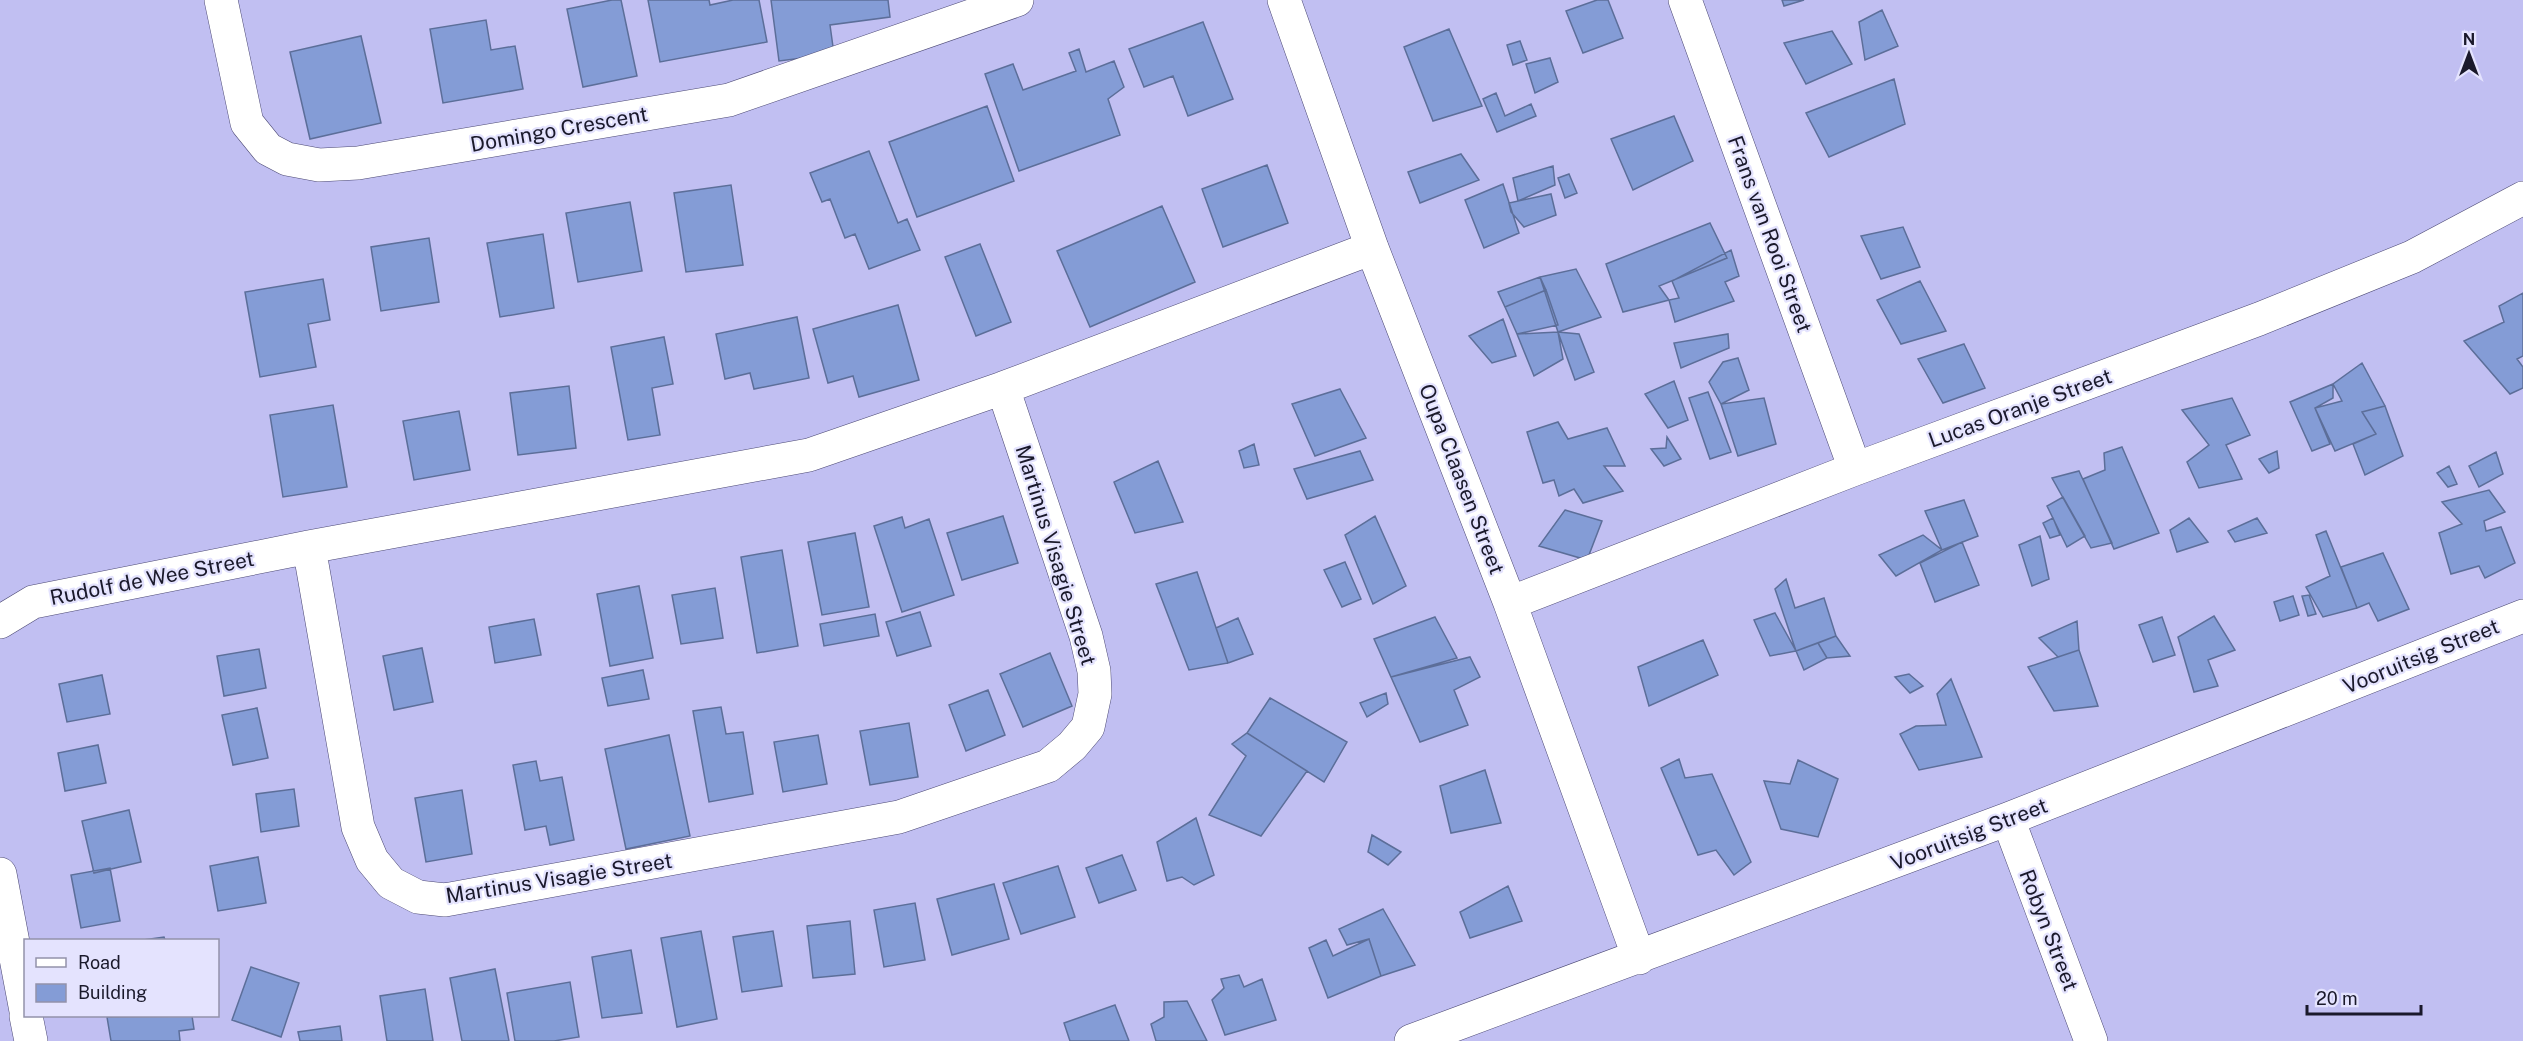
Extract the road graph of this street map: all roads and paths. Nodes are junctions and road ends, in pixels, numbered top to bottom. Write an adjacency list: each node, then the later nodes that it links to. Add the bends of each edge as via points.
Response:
1 (221, 0): 4 (street, Domingo Crescent, via 247,123 268,149 287,159 319,165 358,163 729,100)
2 (1284, 0): 6 (street, Oupa Claasen Street)
3 (1685, 0): 8 (street, Frans van Rooi Street)
4 (1002, 2)
5 (2523, 198): 8 (street, Lucas Oranje Street, via 2412,257 2259,319)
6 (1372, 248): 7 (street); 10 (street, Oupa Claasen Street)
7 (1003, 388): 9 (street, via 809,455); 9 (street, Martinus Visagie Street, via 1086,636 1095,694 1088,727 1048,766 899,817 515,889 445,900 418,897 385,876 372,860 358,827)
8 (1854, 469): 10 (street, Lucas Oranje Street)
9 (309, 547): 12 (street, Rudolf de Wee Street, via 33,602)
10 (1510, 603): 15 (street, Oupa Claasen Street)
11 (2523, 616): 13 (street, Vooruitsig Street)
12 (0, 622)
13 (2008, 819): 15 (street, Vooruitsig Street); 20 (street, Robyn Street)
14 (0, 874): 16 (street)
15 (1639, 958): 19 (street, Vooruitsig Street)
16 (24, 1000)
17 (26, 1017): 18 (street)
18 (31, 1041)
19 (1411, 1041)
20 (2091, 1041)

